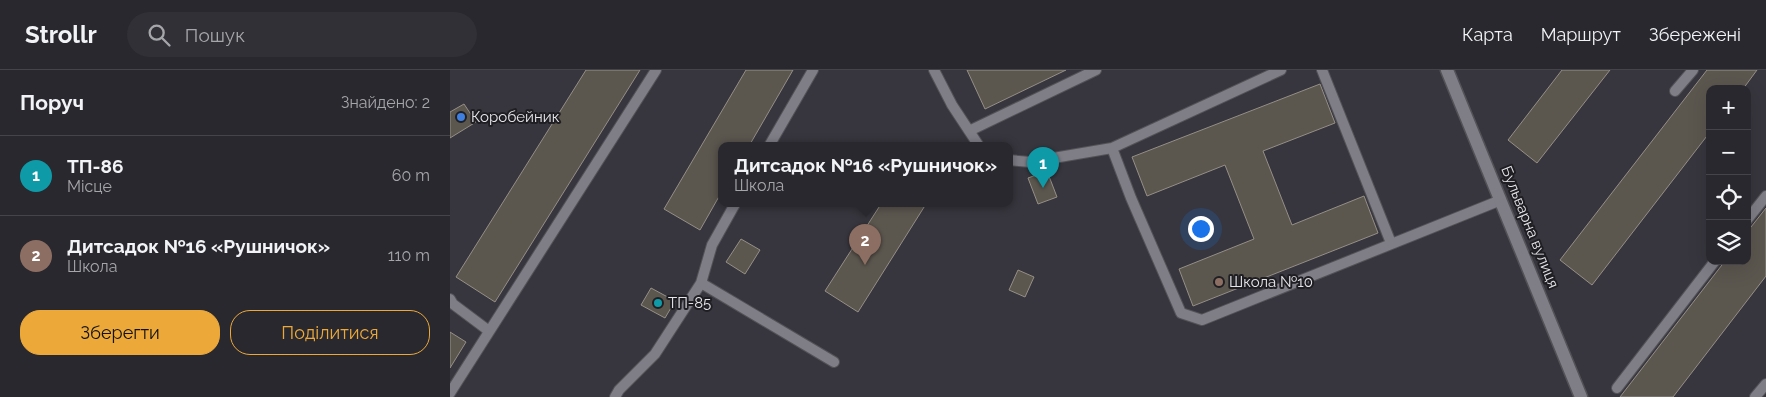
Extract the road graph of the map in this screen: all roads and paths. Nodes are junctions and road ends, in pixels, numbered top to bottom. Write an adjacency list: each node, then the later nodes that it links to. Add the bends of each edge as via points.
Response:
1 (656, 70): 23 (lane)
2 (813, 70): 11 (lane)
3 (934, 70): 10 (lane)
4 (1096, 70): 10 (lane)
5 (1281, 70): 13 (lane)
6 (1322, 70): 19 (lane)
7 (1447, 70): 16 (street, Бульварна вулиця)
8 (1693, 70): 9 (lane)
9 (1675, 91)
10 (969, 130): 12 (lane)
11 (770, 142)
12 (976, 142)
13 (1112, 148): 14 (lane, via 1030,162); 19 (lane, via 1181,313 1202,320)
14 (1013, 160)
15 (1766, 196): 18 (lane)
16 (1501, 200): 19 (lane); 29 (street, Бульварна вулиця)
17 (733, 207): 21 (lane, via 712,245)
18 (1751, 215)
19 (1392, 243)
20 (1712, 265): 26 (lane)
21 (701, 283): 24 (lane); 28 (lane, via 655,354)
22 (450, 300): 23 (lane)
23 (489, 331): 27 (lane)
24 (834, 362)
25 (1766, 384): 30 (lane)
26 (1617, 388)
27 (450, 393)
28 (615, 397)
29 (1581, 397)
30 (1755, 397)

